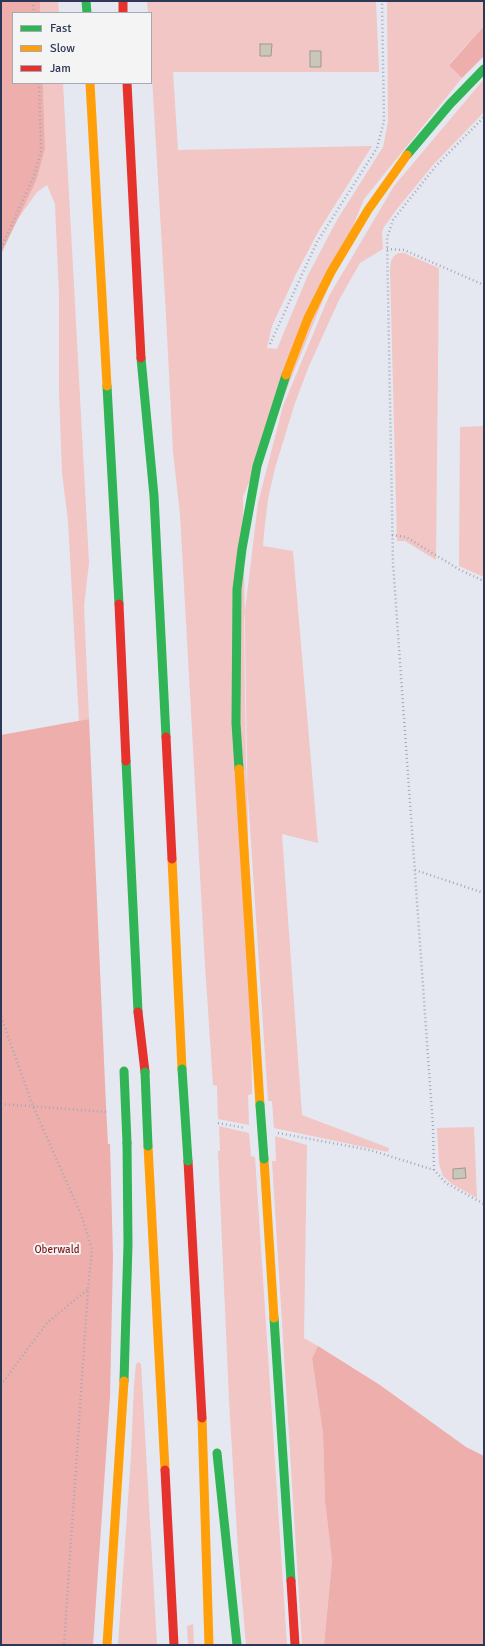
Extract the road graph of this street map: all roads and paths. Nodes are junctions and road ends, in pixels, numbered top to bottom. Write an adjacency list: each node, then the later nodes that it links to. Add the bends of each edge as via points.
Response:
1 (34, 1): 5 (path)
2 (86, 1): 6 (main road)
3 (123, 1): 7 (main road)
4 (382, 1): 16 (path, via 384,121 377,148 317,242)
5 (34, 12)
6 (87, 12)
7 (123, 12)
8 (484, 69): 41 (main road, bridge, via 407,155 368,210 308,318 277,399 257,466 237,589 236,723)
9 (39, 84): 13 (path, via 42,151 34,176)
10 (90, 84): 21 (main road, via 120,619)
11 (127, 84): 35 (main road, bridge, via 142,356 154,496)
12 (484, 117): 14 (path, via 435,167 393,220 388,233)
13 (1, 248)
14 (387, 249): 15 (path, via 404,250); 17 (path)
15 (484, 284)
16 (270, 344)
17 (392, 535): 18 (path, via 406,538); 19 (path)
18 (484, 581)
19 (415, 870): 20 (path); 31 (path)
20 (484, 893)
21 (138, 1012): 23 (main road); 38 (main road, bridge, via 145,1072)
22 (1, 1017): 26 (path)
23 (131, 1041)
24 (125, 1068): 37 (main road, bridge, via 128,1244 126,1342)
25 (1, 1104): 26 (path)
26 (33, 1106): 27 (path); 33 (path, via 84,1224 92,1250)
27 (110, 1112)
28 (218, 1123): 29 (path)
29 (251, 1130)
30 (274, 1132): 31 (path, via 370,1150)
31 (434, 1170): 32 (path, via 446,1183)
32 (484, 1204)
33 (88, 1289): 34 (path, via 47,1323); 36 (path)
34 (1, 1385)
35 (203, 1432): 39 (main road); 40 (main road, via 217,1452)
36 (64, 1645)
37 (107, 1645)
38 (174, 1645)
39 (209, 1645)
40 (237, 1645)
41 (295, 1645)

